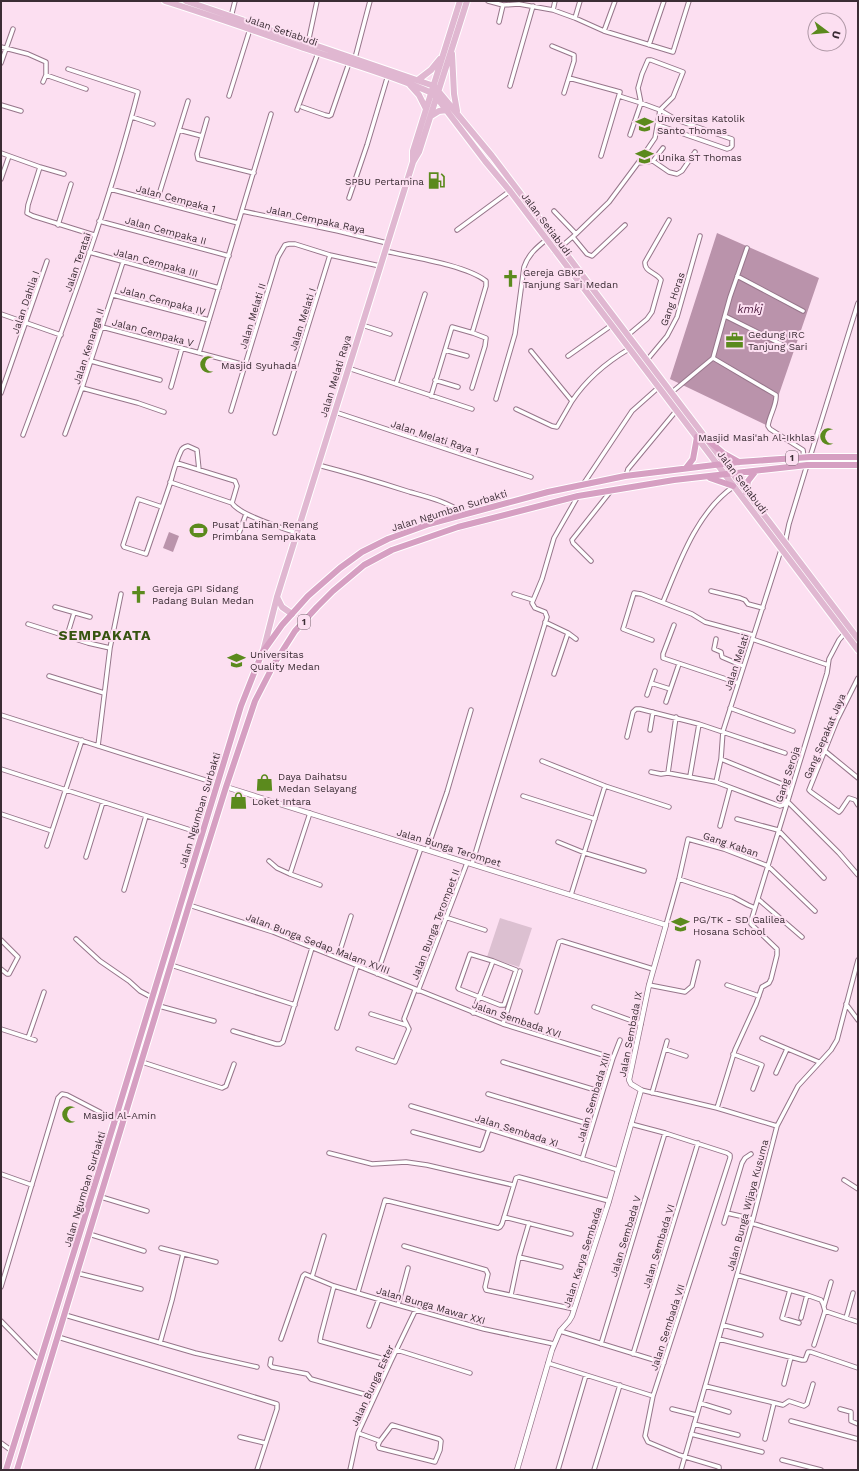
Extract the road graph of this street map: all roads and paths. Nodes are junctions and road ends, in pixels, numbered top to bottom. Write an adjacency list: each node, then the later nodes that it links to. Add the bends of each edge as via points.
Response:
1 (165, 1): 23 (main road, Jalan Setiabudi)
2 (186, 1): 19 (main road, Jalan Setiabudi)
3 (235, 1): 19 (street)
4 (317, 1): 25 (street)
5 (370, 1): 33 (street)
6 (460, 1): 18 (main road)
7 (467, 1): 18 (main road)
8 (488, 1): 15 (street)
9 (555, 1): 17 (street)
10 (580, 1): 20 (street)
11 (615, 1): 24 (street)
12 (664, 1): 26 (street)
13 (689, 1): 26 (street, via 674,52)
14 (520, 2): 15 (street); 16 (street)
15 (503, 5): 21 (street)
16 (533, 6): 17 (street); 43 (street)
17 (552, 10): 20 (street)
18 (459, 14): 30 (main road); 32 (main road)
19 (231, 17): 25 (main road, Jalan Setiabudi)
20 (575, 18): 24 (street)
21 (499, 22)
22 (13, 29): 29 (street)
23 (250, 29): 31 (main road, Jalan Setiabudi); 48 (street)
24 (604, 31): 26 (street)
25 (308, 42): 33 (main road, Jalan Setiabudi)
26 (649, 45)
27 (552, 46): 39 (street, via 574,55)
28 (1, 47): 29 (street)
29 (6, 48): 34 (street); 37 (street, via 46,62)
30 (452, 48): 44 (main road); 60 (main road)
31 (318, 53): 35 (main road, Jalan Setiabudi); 56 (street)
32 (443, 55): 40 (main road, via 431,70); 44 (main road)
33 (354, 58): 40 (main road, Jalan Setiabudi)
34 (1, 63)
35 (349, 63): 38 (main road, Jalan Setiabudi); 54 (street, via 331,115)
36 (68, 69): 63 (street, Jalan Teratai, via 138,92)
37 (46, 75): 41 (street); 45 (street)
38 (388, 75): 42 (main road, Jalan Setiabudi); 87 (street)
39 (569, 78): 47 (street); 49 (street, via 619,91)
40 (418, 80): 44 (main road, Jalan Setiabudi)
41 (43, 82)
42 (408, 83): 46 (main road, Jalan Setiabudi); 55 (main road)
43 (510, 86)
44 (437, 88): 46 (main road, Jalan Melati Raya); 50 (main road, Jalan Melati Raya); 60 (main road, Jalan Setiabudi)
45 (86, 89)
46 (432, 93): 50 (main road, Jalan Setiabudi); 55 (main road, Jalan Melati Raya)
47 (564, 93)
48 (229, 96)
49 (619, 96): 52 (street); 75 (street)
50 (437, 98): 57 (main road, Jalan Setiabudi); 62 (main road, Jalan Melati Raya)
51 (188, 101): 67 (street)
52 (641, 102): 58 (street); 58 (street, via 638,88 648,60 681,71 683,73 673,97); 68 (street)
53 (1, 104): 59 (street)
54 (302, 107)
55 (426, 109): 78 (main road, Jalan Melati Raya, via 413,151)
56 (297, 110)
57 (447, 110): 62 (main road); 76 (main road, Jalan Setiabudi)
58 (660, 110): 66 (street); 66 (street, via 677,120 732,139 732,146 727,149)
59 (21, 111)
60 (457, 112): 74 (main road, Jalan Setiabudi)
61 (271, 114): 81 (street)
62 (431, 116): 78 (main road, Jalan Melati Raya)
63 (132, 117): 65 (street); 85 (street, Jalan Teratai)
64 (207, 119): 69 (street)
65 (153, 124)
66 (658, 125): 79 (street, via 655,138)
67 (179, 130): 69 (street); 88 (street)
68 (630, 135)
69 (202, 136): 81 (street, via 198,159)
70 (663, 148): 77 (street)
71 (695, 152): 77 (street, via 677,174 669,172)
72 (1, 153): 73 (street)
73 (9, 156): 80 (street); 83 (street)
74 (492, 156): 76 (main road); 102 (main road, Jalan Setiabudi)
75 (601, 156)
76 (486, 161): 86 (main road, Jalan Setiabudi)
77 (653, 161): 79 (street)
78 (413, 162): 101 (main road, Jalan Melati Raya)
79 (638, 163): 98 (street, via 609,202)
80 (40, 167): 82 (street); 94 (street, via 27,213)
81 (254, 173): 89 (street)
82 (64, 174)
83 (1, 179)
84 (71, 184): 94 (street)
85 (110, 189): 88 (street, Jalan Cempaka 1); 91 (street, Jalan Teratai)
86 (510, 191): 96 (street); 100 (main road, Jalan Setiabudi)
87 (349, 198)
88 (157, 201): 93 (street, Jalan Cempaka 1)
89 (242, 211): 93 (street); 101 (street, Jalan Cempaka Raya)
90 (554, 211): 98 (street)
91 (99, 220): 97 (street, Jalan Teratai); 108 (street, Jalan Cempaka II)
92 (669, 220): 128 (street, via 645,262 646,269 661,280 652,312)
93 (238, 223): 108 (street)
94 (58, 225): 97 (street)
95 (625, 225): 98 (street, via 592,256 587,254)
96 (457, 230)
97 (94, 235): 105 (street, Jalan Teratai)
98 (575, 235): 102 (street)
99 (700, 236): 139 (street, Gang Horas, via 676,317 667,336)
100 (546, 240): 106 (main road, Jalan Setiabudi); 154 (street, via 531,253 524,267 515,334)
101 (387, 243): 104 (main road, Jalan Melati Raya)
102 (561, 247): 106 (street); 128 (main road, Jalan Setiabudi)
103 (747, 248): 112 (street)
104 (385, 251): 111 (main road, Jalan Melati Raya); 125 (street, via 438,262 470,272 486,281)
105 (89, 252): 110 (street, Jalan Cempaka III); 127 (street, Jalan Teratai)
106 (555, 252): 123 (main road, Jalan Setiabudi)
107 (330, 255): 111 (street); 141 (street, Jalan Melati II, via 295,244 285,245 278,257); 162 (street, Jalan Melati I)
108 (229, 256): 113 (street)
109 (47, 261): 121 (street, Jalan Dahlia I)
110 (123, 262): 113 (street, Jalan Cempaka III); 115 (street, Jalan Kenanga II)
111 (380, 266): 122 (main road, Jalan Melati Raya)
112 (737, 276): 117 (street); 119 (street)
113 (219, 288): 120 (street)
114 (425, 294): 145 (street)
115 (113, 295): 120 (street, Jalan Cempaka IV); 124 (street, Jalan Kenanga II)
116 (858, 303): 167 (street)
117 (803, 311)
118 (1, 314): 121 (street)
119 (724, 316): 131 (street); 138 (street)
120 (209, 320): 135 (street)
121 (26, 323): 127 (street); 152 (street, Jalan Dahlia I)
122 (362, 325): 126 (street); 142 (main road, Jalan Melati Raya)
123 (612, 325): 132 (main road, Jalan Setiabudi); 137 (street)
124 (102, 327): 130 (street, Jalan Cempaka V); 140 (street, Jalan Kenanga II)
125 (473, 330)
126 (390, 334)
127 (61, 335): 164 (street, Jalan Teratai)
128 (628, 335): 129 (main road, Jalan Setiabudi)
129 (636, 345): 132 (main road); 139 (main road, Jalan Setiabudi)
130 (182, 348): 135 (street, Jalan Cempaka V); 146 (street)
131 (789, 348)
132 (629, 349): 148 (main road, Jalan Setiabudi); 155 (street, via 588,381)
133 (445, 350): 136 (street); 144 (street); 150 (street, via 452,327 486,338)
134 (531, 351): 155 (street)
135 (199, 352): 141 (street, Jalan Cempaka V)
136 (468, 356)
137 (568, 356)
138 (712, 358): 151 (street); 167 (street, via 776,395 768,426 803,450)
139 (647, 360): 151 (main road, Jalan Setiabudi)
140 (91, 361): 143 (street); 149 (street, Jalan Kenanga II)
141 (245, 365): 158 (street, Jalan Melati II)
142 (348, 368): 145 (street); 161 (main road, Jalan Melati Raya)
143 (160, 380)
144 (435, 380): 147 (street); 153 (street)
145 (396, 384): 153 (street)
146 (171, 387)
147 (458, 387)
148 (659, 387): 159 (main road, Jalan Setiabudi); 185 (street, via 632,411)
149 (82, 388): 160 (street); 163 (street, Jalan Kenanga II)
150 (472, 388)
151 (672, 392): 166 (main road, Jalan Setiabudi)
152 (1, 393)
153 (430, 396): 156 (street)
154 (496, 400)
155 (572, 401): 157 (street, via 557,427)
156 (472, 409)
157 (516, 409)
158 (231, 411)
159 (676, 411): 165 (main road, Jalan Setiabudi); 181 (street)
160 (164, 412)
161 (335, 412): 172 (main road, Jalan Melati Raya); 182 (street, Jalan Melati Raya 1)
162 (275, 433)
163 (65, 434)
164 (23, 435)
165 (697, 437): 173 (main road, Jalan Setiabudi); 176 (highway, via 693,459)
166 (709, 441): 169 (highway); 171 (main road, Jalan Setiabudi)
167 (807, 457): 168 (highway, 1); 169 (highway, 1)
168 (858, 457)
169 (739, 462): 171 (highway, 1)
170 (177, 463): 177 (street); 177 (street, via 183,447 188,446 198,450); 184 (street)
171 (726, 464): 173 (highway, Jalan Ngumban Surbakti / 1); 179 (main road, Jalan Setiabudi)
172 (318, 465): 193 (street, via 434,499 455,507); 196 (main road, Jalan Melati Raya)
173 (717, 465): 176 (highway, Jalan Ngumban Surbakti / 1); 180 (main road, Jalan Setiabudi)
174 (807, 465): 175 (highway, 1); 178 (highway, 1); 198 (street)
175 (858, 465)
176 (686, 468): 181 (highway, Jalan Ngumban Surbakti / 1)
177 (200, 470): 190 (street, via 235,481 238,486)
178 (755, 472): 179 (highway, 1); 188 (highway, via 748,481)
179 (732, 474): 180 (highway, 1); 188 (main road, Jalan Setiabudi)
180 (724, 475): 183 (highway, Jalan Ngumban Surbakti / 1); 186 (main road, Jalan Setiabudi)
181 (625, 476): 185 (highway, Jalan Ngumban Surbakti / 1)
182 (530, 477)
183 (705, 477): 186 (highway); 187 (highway, Jalan Ngumban Surbakti / 1)
184 (170, 482): 190 (street); 191 (street)
185 (584, 484): 193 (highway, Jalan Ngumban Surbakti / 1)
186 (733, 487): 199 (main road, Jalan Setiabudi); 206 (street, via 705,515)
187 (610, 491): 189 (highway, Jalan Ngumban Surbakti / 1); 200 (street, via 572,540)
188 (746, 492): 198 (main road, Jalan Setiabudi)
189 (578, 496): 195 (highway, Jalan Ngumban Surbakti / 1); 205 (street, via 554,538)
190 (232, 503): 192 (street)
191 (162, 507): 191 (street, via 146,554 124,547 138,499)
192 (246, 514): 196 (street); 197 (street)
193 (464, 514): 194 (highway, Jalan Ngumban Surbakti / 1)
194 (456, 517): 195 (highway); 212 (highway, Jalan Ngumban Surbakti / 1, via 388,539 362,552 308,596)
195 (458, 527): 265 (highway, Jalan Ngumban Surbakti / 1, via 392,550 364,565 316,607 295,631 255,701)
196 (297, 533): 204 (main road, Jalan Melati Raya)
197 (238, 536)
198 (785, 543): 208 (main road, Jalan Setiabudi)
199 (781, 550): 209 (street, Jalan Melati); 210 (main road, Jalan Setiabudi)
200 (591, 561)
201 (711, 591): 209 (street, via 740,598 748,604)
202 (121, 594): 225 (street)
203 (514, 594): 205 (street)
204 (277, 596): 212 (main road, via 282,607); 227 (main road, Jalan Melati Raya)
205 (533, 600): 214 (street, via 533,607 545,612)
206 (663, 602): 220 (street, via 705,622); 224 (street, via 634,593 623,625 624,630)
207 (55, 607): 211 (street)
208 (834, 607): 210 (main road); 223 (main road, Jalan Setiabudi)
209 (763, 608): 220 (street, Jalan Melati)
210 (828, 612): 218 (main road, Jalan Setiabudi)
211 (74, 613): 213 (street); 219 (street)
212 (292, 614): 227 (highway, Jalan Ngumban Surbakti / 1)
213 (90, 617)
214 (545, 622): 217 (street); 291 (street)
215 (28, 624): 219 (street)
216 (674, 625): 228 (street, via 662,656)
217 (568, 633): 221 (street); 232 (street)
218 (844, 633): 226 (main road, Jalan Setiabudi); 230 (street, Gang Seroja, via 834,649)
219 (67, 636): 225 (street)
220 (753, 637): 229 (street, Jalan Melati); 230 (street)
221 (576, 639)
222 (716, 639): 229 (street, via 714,649 720,652 722,657)
223 (858, 639)
224 (652, 640)
225 (110, 648): 238 (street)
226 (858, 650)
227 (262, 654): 263 (highway, Jalan Ngumban Surbakti / 1, via 241,706)
228 (679, 664): 236 (street); 237 (street)
229 (743, 666): 236 (street, Jalan Melati)
230 (828, 666): 269 (street, Gang Seroja, via 828,673)
231 (655, 671): 235 (street)
232 (554, 674)
233 (49, 676): 238 (street)
234 (858, 678): 253 (street, Gang Sepakat Jaya)
235 (651, 683): 237 (street); 239 (street)
236 (738, 684): 241 (street, Jalan Melati)
237 (670, 689): 240 (street)
238 (104, 693): 252 (street)
239 (647, 695)
240 (666, 702)
241 (730, 708): 248 (street, Jalan Melati); 249 (street)
242 (471, 710): 286 (street)
243 (653, 712): 245 (street); 247 (street); 250 (street, via 636,709)
244 (1, 715): 251 (street)
245 (676, 717): 246 (street); 259 (street)
246 (699, 724): 248 (street); 260 (street)
247 (650, 730)
248 (723, 731): 254 (street); 255 (street, Jalan Melati)
249 (793, 731)
250 (627, 736)
251 (82, 740): 252 (street); 267 (street)
252 (98, 746): 263 (street)
253 (825, 751): 261 (street); 271 (street, Gang Sepakat Jaya, via 809,790 838,811 841,811 849,798 855,800)
254 (785, 752)
255 (721, 759): 262 (street, Jalan Melati); 266 (street, via 788,787 782,806)
256 (542, 761): 264 (street)
257 (1, 769): 267 (street)
258 (651, 772): 259 (street)
259 (668, 773): 260 (street)
260 (690, 776): 262 (street)
261 (858, 778)
262 (716, 782): 266 (street)
263 (218, 784): 281 (highway, Jalan Ngumban Surbakti / 1)
264 (605, 786): 272 (street); 276 (street)
265 (226, 787): 273 (street, Jalan Bunga Terompet); 302 (highway, Jalan Ngumban Surbakti / 1)
266 (730, 788): 278 (street)
267 (66, 790): 270 (street); 280 (street)
268 (523, 796): 276 (street)
269 (787, 801): 279 (street, Gang Seroja); 295 (street)
270 (103, 802): 275 (street); 288 (street)
271 (858, 805)
272 (669, 807)
273 (310, 813): 285 (street, Jalan Bunga Terompet); 294 (street)
274 (1, 814): 280 (street)
275 (146, 816): 281 (street); 299 (street)
276 (595, 819): 287 (street)
277 (736, 819): 279 (street)
278 (720, 826)
279 (778, 830): 292 (street, Gang Seroja); 296 (street)
280 (52, 831): 284 (street)
281 (202, 834): 329 (highway, Jalan Ngumban Surbakti / 1)
282 (688, 839): 292 (street, Gang Kaban, via 724,849); 297 (street, Jalan Sembada IX)
283 (558, 842): 287 (street)
284 (47, 846)
285 (421, 848): 286 (street, Jalan Bunga Terompet); 322 (street)
286 (428, 850): 290 (street, Jalan Bunga Terompet)
287 (585, 853): 293 (street); 300 (street)
288 (86, 856)
289 (269, 861): 294 (street)
290 (467, 863): 291 (street, Jalan Bunga Terompet); 306 (street, Jalan Bunga Terompet II)
291 (472, 864): 300 (street, Jalan Bunga Terompet)
292 (768, 866): 301 (street, Gang Seroja); 304 (street)
293 (644, 871)
294 (290, 874): 298 (street)
295 (858, 875)
296 (824, 878)
297 (679, 879): 303 (street, via 733,896); 307 (street, Jalan Sembada IX)
298 (320, 885)
299 (124, 890)
300 (571, 895): 307 (street, Jalan Bunga Terompet)
301 (758, 899): 303 (street, Gang Seroja); 309 (street)
302 (189, 905): 312 (street, Jalan Bunga Sedap Malam XVIII, via 273,932); 317 (highway, Jalan Ngumban Surbakti / 1)
303 (755, 908): 328 (street, Gang Seroja, via 751,924 778,951 770,981 763,986)
304 (815, 911)
305 (351, 916): 313 (street)
306 (445, 917): 308 (street); 325 (street, Jalan Bunga Terompet II)
307 (666, 925): 320 (street, Jalan Sembada IX)
308 (485, 930)
309 (802, 937)
310 (76, 939): 329 (street, via 100,961)
311 (1, 940): 319 (street, via 18,957 9,974)
312 (312, 948): 313 (street, Jalan Bunga Sedap Malam XVIII); 331 (street)
313 (338, 957): 318 (street, Jalan Bunga Sedap Malam XVIII)
314 (493, 960): 327 (street); 327 (street, via 469,955 458,988); 327 (street, via 516,970 504,1005)
315 (858, 960): 330 (street, Jalan Bunga Wijaya Kusuma)
316 (698, 962): 323 (street, via 692,986 685,992)
317 (171, 965): 331 (street); 332 (highway, Jalan Ngumban Surbakti / 1)
318 (357, 966): 322 (street, Jalan Bunga Sedap Malam XVIII); 342 (street)
319 (1, 969)
320 (653, 969): 323 (street, Jalan Sembada IX); 334 (street, via 559,942)
321 (520, 971): 339 (street)
322 (377, 974): 325 (street, Jalan Bunga Sedap Malam XVIII)
323 (649, 985): 340 (street, Jalan Sembada IX)
324 (727, 985): 328 (street)
325 (416, 991): 335 (street, Jalan Sembada XVI); 341 (street, Jalan Bunga Terompet II, via 404,1019)
326 (44, 992): 345 (street)
327 (479, 996): 335 (street)
328 (759, 996): 353 (street)
329 (153, 998): 368 (highway, Jalan Ngumban Surbakti / 1)
330 (846, 1004): 337 (street); 358 (street, Jalan Bunga Wijaya Kusuma, via 837,1040)
331 (295, 1005): 344 (street, via 285,1038 280,1044)
332 (159, 1006): 338 (street); 356 (highway, Jalan Ngumban Surbakti / 1)
333 (594, 1007): 340 (street)
334 (537, 1012)
335 (473, 1013): 339 (street, Jalan Sembada XVI)
336 (371, 1014): 341 (street)
337 (858, 1020)
338 (214, 1021)
339 (503, 1024): 355 (street, Jalan Sembada XVI)
340 (641, 1024): 362 (street, Jalan Sembada IX, via 630,1080 631,1084)
341 (406, 1025): 350 (street, Jalan Bunga Terompet II, via 409,1029 395,1062)
342 (337, 1028)
343 (1, 1029): 345 (street)
344 (233, 1030)
345 (28, 1038): 347 (street)
346 (762, 1038): 352 (street)
347 (35, 1040)
348 (620, 1040): 355 (street, Jalan Sembada XIII)
349 (667, 1041): 351 (street)
350 (358, 1049)
351 (665, 1049): 354 (street); 364 (street)
352 (787, 1049): 358 (street); 360 (street)
353 (733, 1054): 361 (street, via 762,1065); 367 (street)
354 (686, 1056)
355 (613, 1058): 363 (street, Jalan Sembada XIII)
356 (142, 1062): 359 (street, via 222,1088 226,1086); 369 (highway, Jalan Ngumban Surbakti / 1)
357 (503, 1062): 363 (street)
358 (819, 1062): 372 (street, Jalan Bunga Wijaya Kusuma, via 798,1086)
359 (234, 1064)
360 (776, 1073)
361 (753, 1089)
362 (641, 1090): 364 (street); 370 (street, Jalan Karya Sembada)
363 (602, 1092): 371 (street, Jalan Sembada XIII)
364 (652, 1093): 367 (street)
365 (488, 1094): 371 (street)
366 (411, 1106): 373 (street, Jalan Sembada XI)
367 (717, 1108): 372 (street)
368 (115, 1120): 369 (street); 383 (street, via 67,1095 60,1095); 445 (highway, Jalan Ngumban Surbakti / 1)
369 (123, 1124): 386 (highway, Jalan Ngumban Surbakti / 1)
370 (631, 1124): 375 (street); 380 (street, Jalan Karya Sembada)
371 (592, 1125): 379 (street, Jalan Sembada XIII)
372 (777, 1126): 391 (street, Jalan Bunga Wijaya Kusuma)
373 (489, 1129): 374 (street, via 480,1150); 379 (street, Jalan Sembada XI)
374 (413, 1132)
375 (665, 1133): 376 (street); 439 (street, Jalan Sembada V)
376 (698, 1143): 442 (street, Jalan Sembada VI); 448 (street, Jalan Sembada VII, via 728,1153 730,1158)
377 (329, 1153): 384 (street, via 372,1164 406,1162 426,1165)
378 (751, 1154): 389 (street, via 742,1163)
379 (582, 1159): 380 (street, Jalan Sembada XI)
380 (618, 1170): 387 (street, Jalan Karya Sembada)
381 (1, 1174): 383 (street)
382 (844, 1180): 385 (street)
383 (32, 1185): 411 (street)
384 (513, 1185): 387 (street, via 516,1178 523,1177); 390 (street)
385 (858, 1189)
386 (101, 1197): 388 (street); 394 (highway, Jalan Ngumban Surbakti / 1)
387 (609, 1201): 422 (street, Jalan Karya Sembada)
388 (147, 1211)
389 (727, 1213): 391 (street); 393 (street)
390 (504, 1217): 392 (street); 414 (street, via 498,1228 385,1200)
391 (752, 1221): 399 (street); 407 (street, Jalan Bunga Wijaya Kusuma)
392 (529, 1223): 395 (street); 402 (street)
393 (724, 1223)
394 (89, 1234): 400 (street); 406 (highway, Jalan Ngumban Surbakti / 1)
395 (571, 1234)
396 (324, 1236): 408 (street)
397 (404, 1246): 416 (street, via 486,1270 488,1274 485,1289)
398 (161, 1248): 401 (street)
399 (836, 1249)
400 (144, 1251)
401 (183, 1254): 403 (street); 437 (street)
402 (519, 1257): 404 (street); 416 (street)
403 (216, 1262)
404 (561, 1267)
405 (408, 1268): 419 (street)
406 (78, 1273): 412 (street); 424 (highway, Jalan Ngumban Surbakti / 1)
407 (737, 1276): 413 (street); 430 (street, Jalan Bunga Wijaya Kusuma)
408 (312, 1277): 410 (street, Jalan Bunga Mawar XXI); 435 (street, Jalan Bunga Mawar XXI, via 305,1274 303,1276)
409 (831, 1282): 420 (street)
410 (334, 1286): 414 (street, Jalan Bunga Mawar XXI); 446 (street, via 320,1341)
411 (1, 1287)
412 (140, 1289)
413 (790, 1290): 417 (street); 429 (street, via 782,1318)
414 (358, 1292): 418 (street, Jalan Bunga Mawar XXI)
415 (853, 1293): 426 (street)
416 (511, 1295): 422 (street)
417 (807, 1295): 420 (street, via 821,1300); 425 (street)
418 (379, 1299): 419 (street, Jalan Bunga Mawar XXI); 431 (street)
419 (398, 1305): 421 (street, Jalan Bunga Mawar XXI)
420 (824, 1307): 423 (street)
421 (416, 1309): 438 (street, Jalan Bunga Mawar XXI, via 484,1329); 441 (street, Jalan Bunga Ester)
422 (574, 1309): 432 (street, Jalan Karya Sembada, via 569,1321)
423 (825, 1311): 426 (street); 440 (street)
424 (65, 1315): 434 (highway, Jalan Ngumban Surbakti / 1); 437 (street)
425 (801, 1318)
426 (846, 1318): 428 (street)
427 (1, 1321): 445 (street)
428 (858, 1322)
429 (799, 1323)
430 (722, 1325): 433 (street); 436 (street, Jalan Bunga Wijaya Kusuma)
431 (370, 1326)
432 (560, 1331): 438 (street, Jalan Karya Sembada); 439 (street)
433 (760, 1335)
434 (58, 1337): 462 (highway, Jalan Ngumban Surbakti / 1); 478 (street, via 276,1403 278,1407)
435 (281, 1339)
436 (719, 1339): 443 (street); 456 (street, Jalan Bunga Wijaya Kusuma)
437 (160, 1343): 449 (street)
438 (554, 1344): 447 (street, Jalan Karya Sembada)
439 (601, 1344): 442 (street)
440 (814, 1345)
441 (397, 1350): 446 (street, Jalan Bunga Ester); 451 (street)
442 (633, 1354): 448 (street)
443 (791, 1357): 450 (street, via 804,1360 809,1352); 453 (street)
444 (271, 1359): 458 (street, via 272,1367 307,1374 311,1379)
445 (40, 1360): 459 (highway, Jalan Ngumban Surbakti / 1)
446 (391, 1361): 458 (street, Jalan Bunga Ester)
447 (548, 1363): 452 (street); 487 (street, Jalan Karya Sembada)
448 (664, 1363): 457 (street, Jalan Sembada VII)
449 (256, 1367)
450 (858, 1368)
451 (470, 1373)
452 (586, 1375): 455 (street); 488 (street)
453 (784, 1384)
454 (813, 1384): 461 (street, via 806,1405 789,1401 783,1405)
455 (620, 1385): 457 (street); 489 (street)
456 (705, 1386): 460 (street, Jalan Bunga Wijaya Kusuma); 461 (street)
457 (653, 1396): 481 (street, Jalan Sembada VII, via 646,1440)
458 (374, 1397): 470 (street, Jalan Bunga Ester)
459 (27, 1403): 462 (highway); 479 (highway, Jalan Ngumban Surbakti / 1)
460 (700, 1403): 465 (street); 466 (street, Jalan Bunga Wijaya Kusuma)
461 (774, 1403): 474 (street)
462 (37, 1406): 484 (highway, Jalan Ngumban Surbakti / 1)
463 (840, 1408): 469 (street, via 851,1412 851,1421)
464 (672, 1409): 466 (street)
465 (729, 1412)
466 (696, 1415): 468 (street, Jalan Bunga Wijaya Kusuma)
467 (791, 1421): 475 (street)
468 (694, 1424): 471 (street, Jalan Bunga Wijaya Kusuma); 472 (street)
469 (858, 1424)
470 (358, 1434): 476 (street); 486 (street, Jalan Bunga Ester)
471 (691, 1434): 480 (street); 481 (street, Jalan Bunga Wijaya Kusuma)
472 (738, 1435)
473 (240, 1437): 478 (street)
474 (765, 1439)
475 (858, 1439)
476 (380, 1441): 476 (street, via 392,1425 441,1441 435,1462 379,1448)
477 (1, 1443): 479 (street)
478 (265, 1443): 485 (street)
479 (12, 1451): 483 (highway, Jalan Ngumban Surbakti / 1)
480 (762, 1452)
481 (685, 1457): 490 (street, Jalan Bunga Wijaya Kusuma); 491 (street, via 719,1467)
482 (782, 1460): 492 (street)
483 (5, 1467)
484 (17, 1470)
485 (257, 1470)
486 (350, 1470)
487 (517, 1470)
488 (558, 1470)
489 (594, 1470)
490 (681, 1470)
491 (719, 1470)
492 (821, 1470)

